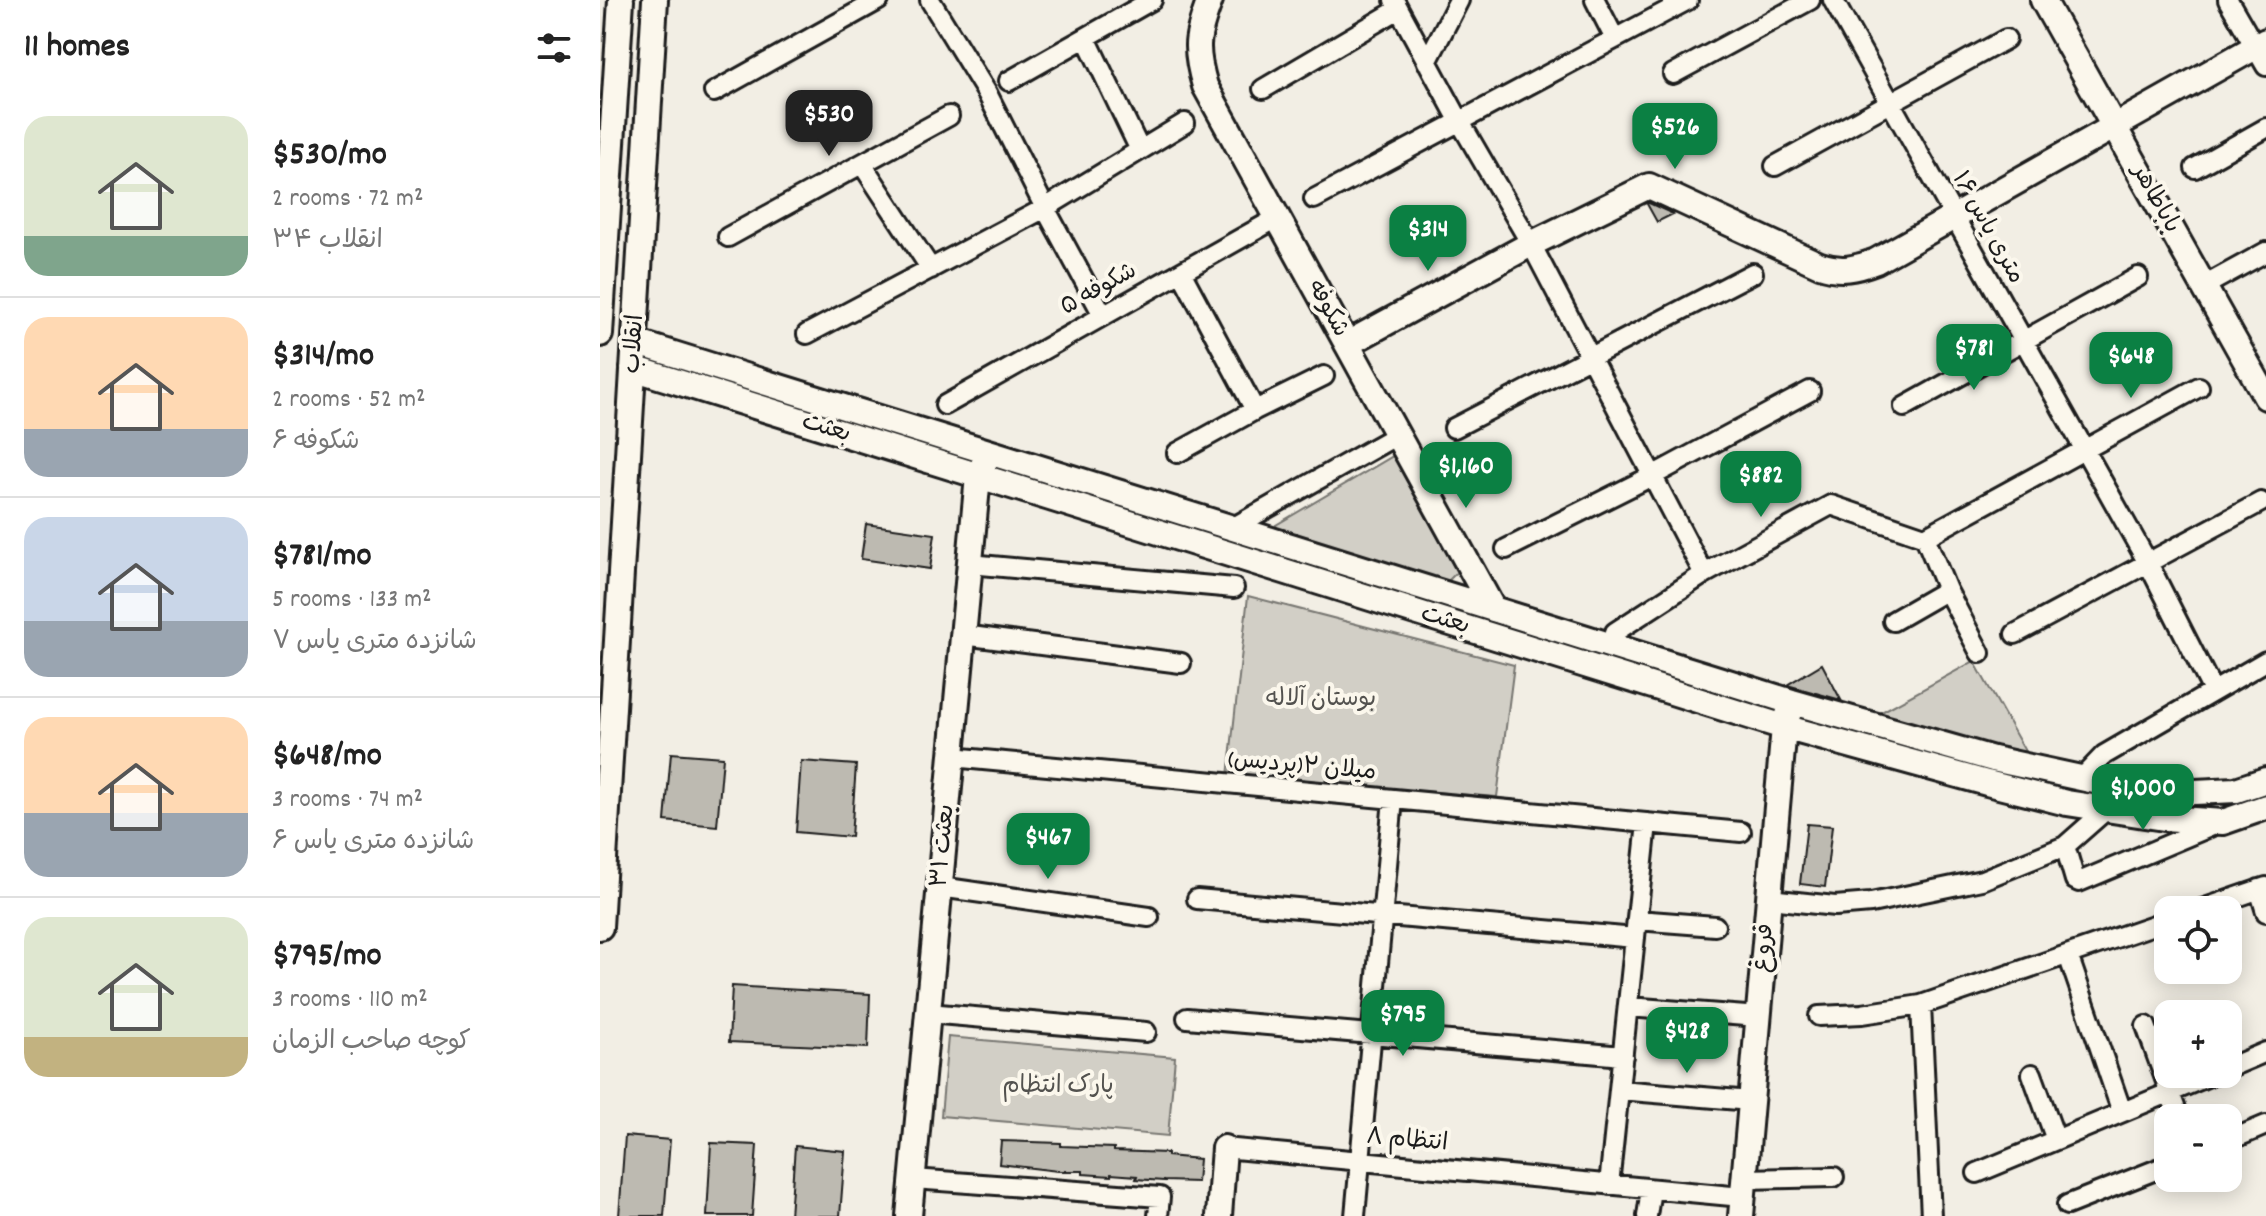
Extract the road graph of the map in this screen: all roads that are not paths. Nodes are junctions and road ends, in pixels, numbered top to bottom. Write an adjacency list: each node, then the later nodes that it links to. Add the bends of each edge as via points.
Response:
1 (621, 0): 47 (main road, انقلاب)
2 (655, 0): 50 (main road, انقلاب)
3 (879, 0): 23 (street)
4 (930, 0): 35 (street, via 987,93)
5 (1152, 0): 15 (street)
6 (1210, 0): 37 (main road, شکوفه, via 1197,33 1205,86)
7 (1459, 0): 19 (street)
8 (1595, 0): 16 (street)
9 (1688, 0): 16 (street)
10 (1810, 0): 20 (street)
11 (1833, 0): 24 (street, ۱۶ متری یاس)
12 (2043, 0): 28 (main road, باباطاهر)
13 (2228, 0): 18 (street)
14 (1396, 4): 19 (street); 22 (street)
15 (1086, 38): 21 (street); 30 (street)
16 (1615, 39): 26 (street)
17 (2006, 39): 24 (street)
18 (2262, 51): 28 (main road)
19 (1427, 62): 26 (street)
20 (1673, 74)
21 (1009, 81)
22 (1263, 89)
23 (714, 92)
24 (1890, 103): 32 (street); 36 (street, ۱۶ متری یاس)
25 (949, 116): 31 (street)
26 (1460, 122): 34 (street); 39 (street)
27 (1185, 123): 30 (street)
28 (2114, 126): 36 (main road); 45 (main road, باباطاهر)
29 (2266, 128): 33 (street)
30 (1140, 150): 35 (street)
31 (862, 164): 38 (street); 41 (street)
32 (1775, 166)
33 (2195, 168)
34 (1314, 199)
35 (1045, 208): 41 (street); 46 (street)
36 (1954, 217): 39 (main road, via 1876,261 1836,270 1649,186); 49 (street, ۱۶ متری یاس)
37 (1277, 218): 42 (street, شکوفه ۵); 51 (main road, شکوفه)
38 (728, 237)
39 (1531, 244): 51 (main road); 52 (street)
40 (2266, 252): 45 (street)
41 (931, 269): 48 (street)
42 (1181, 272): 46 (street, شکوفه ۵); 60 (street)
43 (1753, 273): 52 (street)
44 (2138, 277): 49 (street)
45 (2204, 286): 57 (main road, باباطاهر)
46 (1103, 315): 58 (street, شکوفه ۵)
47 (600, 334)
48 (807, 334)
49 (2023, 341): 59 (street); 63 (street, ۱۶ متری یاس)
50 (635, 342): 53 (main road, انقلاب); 64 (main road, بعثت)
51 (1347, 344): 62 (main road, شکوفه)
52 (1592, 356): 61 (street); 67 (street)
53 (633, 368): 66 (main road, بعثت); 108 (main road, انقلاب)
54 (1324, 376): 60 (street)
55 (2199, 387): 63 (street)
56 (1810, 391): 67 (street)
57 (2266, 397)
58 (945, 405)
59 (1904, 407)
60 (1255, 410): 65 (street)
61 (1454, 428)
62 (1397, 435): 69 (street); 77 (main road, شکوفه)
63 (2084, 450): 70 (street); 72 (street, ۱۶ متری یاس)
64 (988, 452): 66 (main road, بعثت ۳۱); 69 (main road, بعثت)
65 (1177, 453)
66 (978, 476): 73 (main road, بعثت ۳۱); 87 (main road, بعثت)
67 (1652, 476): 71 (street); 74 (street)
68 (2261, 502): 72 (street)
69 (1232, 528): 77 (main road, بعثت)
70 (1925, 537): 74 (street, via 1831,505); 76 (street)
71 (1506, 549)
72 (2148, 563): 80 (street); 85 (street, ۱۶ متری یاس)
73 (970, 564): 75 (street); 81 (main road, بعثت ۳۱)
74 (1704, 574): 79 (street)
75 (1234, 588)
76 (1947, 590): 78 (street); 82 (street)
77 (1493, 609): 86 (main road, بعثت)
78 (1893, 621)
79 (1615, 632)
80 (2015, 634)
81 (963, 635): 84 (street); 88 (main road, بعثت ۳۱)
82 (1980, 653)
83 (2266, 661): 85 (street)
84 (1181, 663)
85 (2213, 691): 89 (street, via 2104,755)
86 (1792, 702): 87 (main road, فروغ); 89 (main road, بعثت)
87 (1784, 727): 93 (main road, بعثت, via 1987,783); 102 (main road, فروغ)
88 (952, 757): 91 (street, میلان ۲(پردیس)); 98 (main road, بعثت ۳۱)
89 (2082, 778): 90 (main road, بعثت, via 2174,793 2236,790)
90 (2266, 780)
91 (1393, 799): 95 (street, میلان ۲(پردیس)); 104 (street)
92 (2266, 807): 94 (main road, بعثت)
93 (2107, 809): 94 (main road, بعثت); 97 (street)
94 (2223, 822): 97 (street, via 2079,882)
95 (1647, 823): 96 (street, میلان ۲(پردیس)); 109 (street)
96 (1741, 832)
97 (2065, 846): 102 (street, via 1982,880 1871,903 1835,906)
98 (940, 887): 105 (street); 113 (main road, بعثت ۳۱)
99 (2263, 888): 100 (street); 103 (street)
100 (2240, 896)
101 (1197, 899): 104 (street)
102 (1769, 899): 115 (main road, فروغ)
103 (2266, 912)
104 (1381, 916): 109 (street); 119 (street)
105 (1149, 917)
106 (2154, 925): 110 (street)
107 (1715, 926): 109 (street)
108 (600, 927)
109 (1636, 929): 112 (street)
110 (2068, 955): 111 (street); 129 (street)
111 (1921, 1005): 114 (street); 148 (street)
112 (1628, 1007): 115 (street); 121 (street)
113 (928, 1013): 118 (street); 138 (main road, بعثت ۳۱)
114 (1819, 1016)
115 (1759, 1017): 127 (main road, فروغ)
116 (1187, 1018): 119 (street)
117 (2146, 1026): 126 (street)
118 (1146, 1032)
119 (1370, 1034): 121 (street); 134 (street)
120 (2266, 1052): 122 (street)
121 (1623, 1056): 125 (street)
122 (2242, 1062)
123 (2032, 1074): 132 (street)
124 (2180, 1088): 126 (street)
125 (1619, 1090): 127 (street); 139 (street)
126 (2170, 1092): 128 (street); 129 (street)
127 (1751, 1101): 141 (main road, فروغ)
128 (2174, 1104)
129 (2122, 1112): 132 (street)
130 (2266, 1125): 131 (street)
131 (2242, 1135)
132 (2056, 1140): 136 (street)
133 (1224, 1148): 134 (street, انتظام ۸); 145 (main road)
134 (1358, 1161): 139 (street, انتظام ۸); 146 (street)
135 (2154, 1171): 142 (street)
136 (1977, 1173)
137 (1834, 1177): 141 (street, انتظام ۸)
138 (913, 1179): 143 (main road, بعثت ۳۱); 144 (street, via 1160,1197)
139 (1609, 1185): 140 (street, انتظام ۸)
140 (1651, 1189): 141 (street, انتظام ۸); 147 (street)
141 (1743, 1197)
142 (2067, 1205)
143 (909, 1216)
144 (1158, 1216)
145 (1219, 1216)
146 (1355, 1216)
147 (1647, 1216)
148 (1931, 1216)

